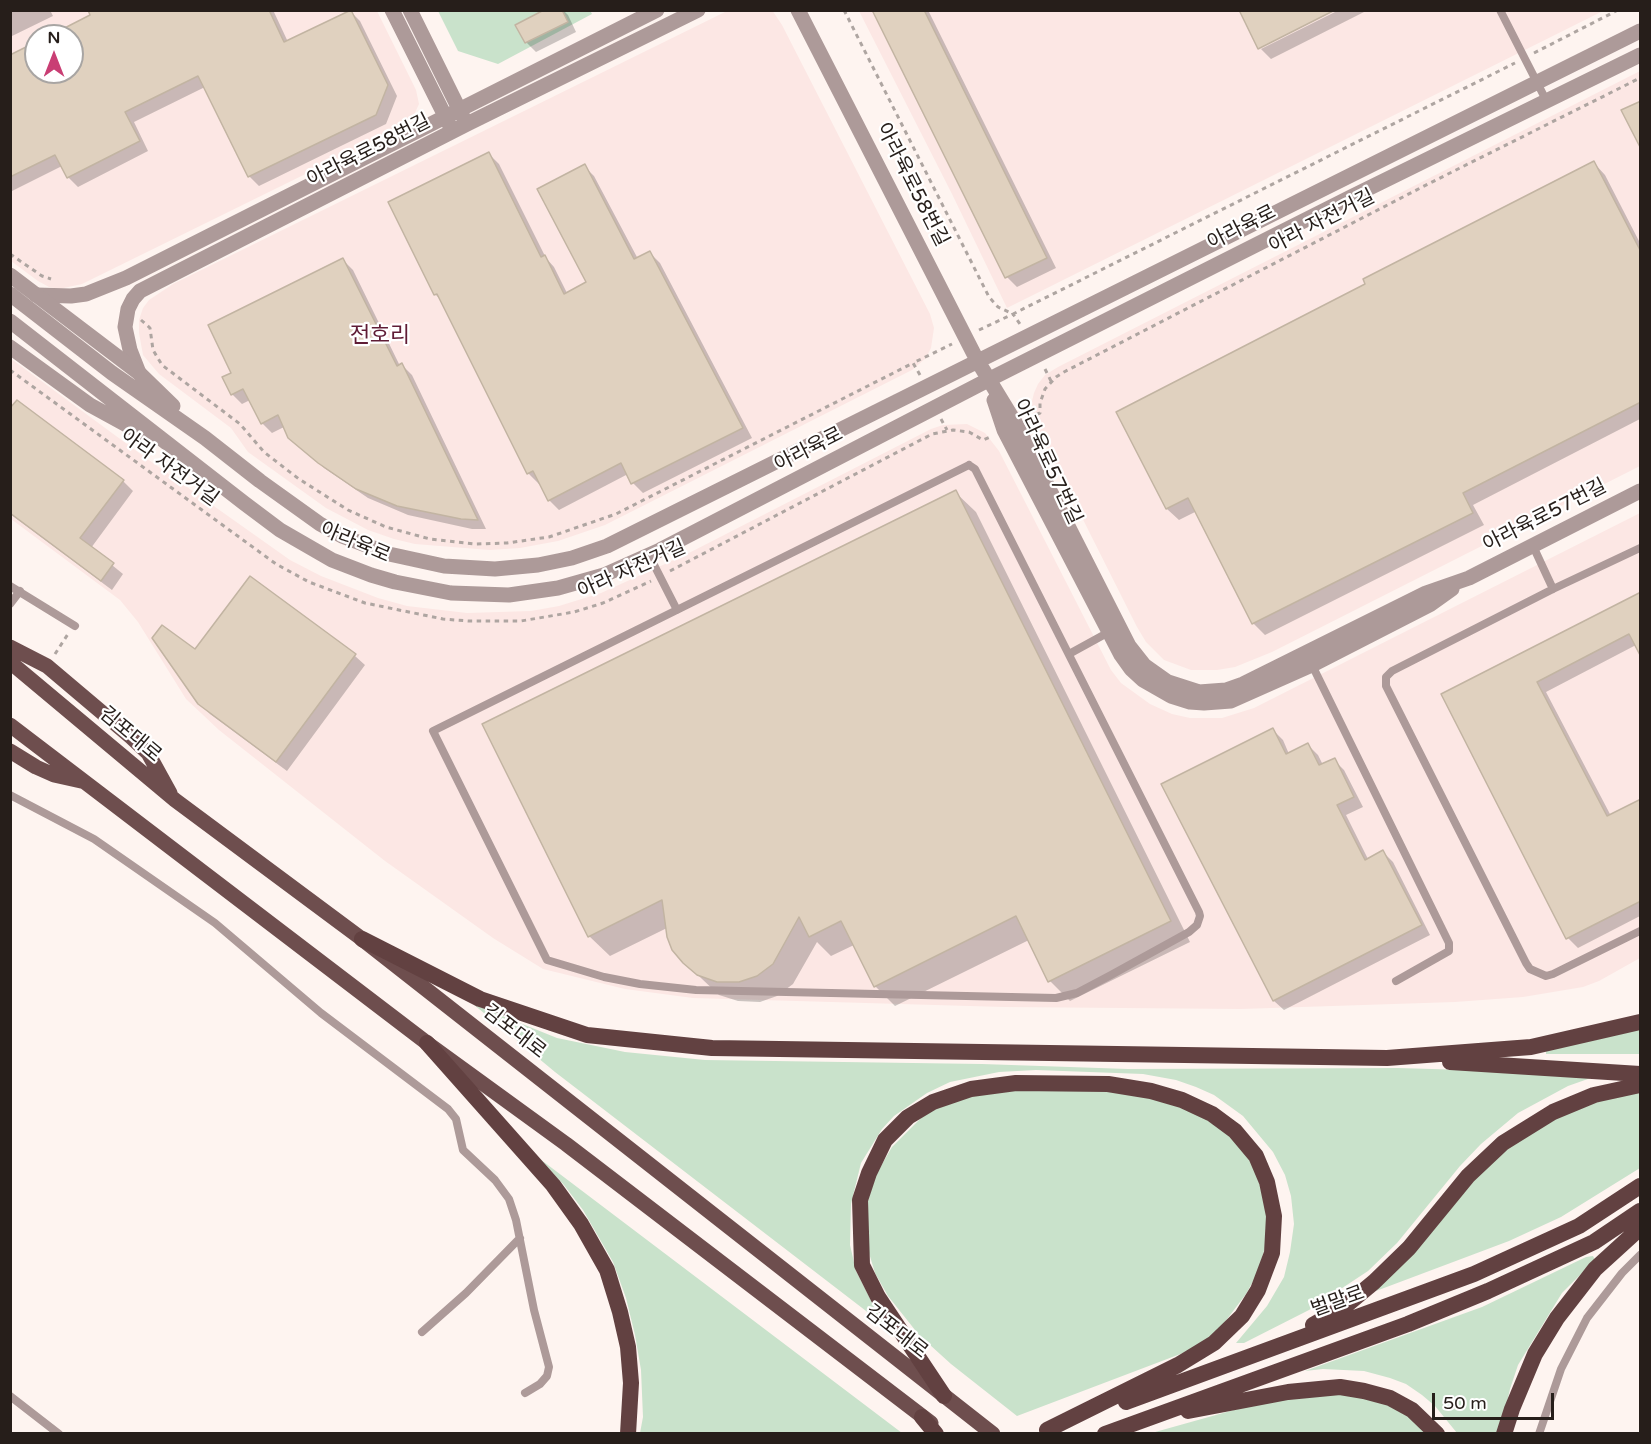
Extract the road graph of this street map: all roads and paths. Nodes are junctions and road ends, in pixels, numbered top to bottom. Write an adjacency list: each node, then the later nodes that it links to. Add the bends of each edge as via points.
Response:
1 (392, 10): 16 (street)
2 (410, 10): 15 (street)
3 (657, 10): 15 (street)
4 (698, 10): 17 (street, 아라육로58번길)
5 (798, 10): 27 (street, 아라육로58번길)
6 (844, 10): 11 (path, via 989,297 1013,314)
7 (1500, 10): 11 (lane)
8 (1618, 10): 11 (path)
9 (1641, 31): 13 (street, 아라육로)
10 (1641, 55): 14 (street, 아라육로)
11 (1525, 58): 13 (lane)
12 (1641, 78): 32 (path, 아라 자전거길, via 1064,372 1045,389)
13 (1538, 83): 14 (lane); 27 (street, 아라육로)
14 (1547, 102): 31 (street, 아라육로)
15 (460, 110): 16 (street); 17 (street)
16 (445, 117): 18 (street); 23 (street, via 102,289 70,296)
17 (467, 124): 18 (street, 아라육로58번길)
18 (453, 132): 30 (street, 아라육로58번길, via 140,291 128,309 125,327)
19 (10, 254): 21 (path)
20 (10, 275): 23 (street)
21 (54, 280)
22 (10, 294): 33 (street, 아라육로)
23 (36, 295): 30 (street)
24 (10, 321): 35 (street, 아라육로)
25 (150, 328): 28 (path, via 153,350 162,365 240,424 264,453 315,489 386,527 430,539 475,544 549,537 616,514)
26 (10, 346): 35 (street, via 90,405)
27 (977, 360): 31 (street, 아라육로58번길); 33 (street, 아라육로, via 607,546 572,558 525,566 444,566 364,545 320,524)
28 (914, 363)
29 (10, 370): 40 (path, 아라 자전거길, via 276,564 309,582 365,603 442,619 521,621 603,603)
30 (139, 373): 33 (street)
31 (988, 380): 39 (street, 아라육로); 41 (street, 아라육로57번길, via 1017,424 1129,646 1144,665 1168,682 1199,692 1226,690 1426,593); 48 (street, 아라육로57번길, via 1004,430)
32 (1040, 413)
33 (205, 438)
34 (983, 440): 40 (path, 아라 자전거길, via 961,430 932,434)
35 (185, 457): 39 (street, 아라육로, via 280,530 318,553 371,575 426,589 509,595 558,588 604,575)
36 (1641, 491): 37 (street, 아라육로57번길)
37 (1533, 546): 41 (street, 아라육로57번길); 43 (lane)
38 (1641, 548): 43 (lane)
39 (649, 555): 40 (lane)
40 (660, 576): 46 (lane)
41 (1469, 578): 52 (street, 아라육로57번길, via 1431,604)
42 (10, 586): 44 (lane)
43 (1554, 589): 59 (lane, via 1392,671 1386,677 1386,686 1530,969 1546,976 1554,974)
44 (20, 591): 45 (lane); 47 (lane)
45 (10, 604)
46 (677, 610): 50 (lane, via 969,465 975,469); 50 (lane, via 433,731 547,960 604,977 668,987 734,992 1056,998 1077,993 1194,929 1199,912)
47 (75, 626): 53 (path)
48 (1109, 632): 50 (lane); 52 (street, 아라육로57번길, via 1131,669 1143,680 1190,702 1231,701)
49 (10, 647): 53 (main road)
50 (1068, 654)
51 (10, 662): 58 (main road, 김포대로)
52 (1312, 665): 61 (lane, via 1449,943 1446,954)
53 (47, 666): 58 (main road, via 148,753)
54 (10, 725): 56 (main road)
55 (10, 751): 56 (main road, via 54,775)
56 (87, 783): 63 (main road)
57 (10, 795): 70 (lane, via 81,830 215,923 321,1013 448,1109 456,1119 463,1150 509,1199)
58 (175, 800): 60 (main road, 김포대로)
59 (1641, 931)
60 (362, 939): 64 (highway, via 480,999 587,1035 712,1048); 76 (main road, 김포대로)
61 (1396, 981)
62 (1641, 1022): 64 (highway, via 1531,1047)
63 (427, 1043): 77 (main road, via 566,1144); 81 (highway, via 553,1185 607,1270 628,1347)
64 (1387, 1058): 65 (highway)
65 (1641, 1074)
66 (1641, 1085): 73 (highway, via 1594,1095 1553,1112 1503,1143 1468,1176 1409,1248 1374,1282 1344,1307)
67 (1641, 1186): 73 (highway, 벌말로, via 1579,1226 1474,1274)
68 (1641, 1210): 78 (highway, via 1594,1242 1488,1291)
69 (1641, 1228): 87 (highway, via 1595,1269 1557,1318 1535,1354)
70 (520, 1238): 72 (lane); 74 (lane, via 549,1367 540,1384)
71 (1641, 1255): 88 (lane, via 1587,1318 1561,1369)
72 (422, 1332)
73 (1273, 1348): 79 (highway, 벌말로)
74 (525, 1393)
75 (10, 1396): 80 (lane)
76 (944, 1396): 79 (highway, via 878,1297 862,1265 860,1200 885,1140 908,1117 933,1102 971,1089 1016,1083 1108,1084 1151,1091 1212,1114 1235,1131 1256,1156 1267,1182 1274,1216 1272,1253 1258,1290 1242,1316 1214,1343); 84 (main road, 김포대로)
77 (922, 1417): 82 (highway); 83 (main road)
78 (1149, 1418): 85 (highway); 86 (highway, via 1288,1392 1340,1387 1390,1398 1412,1410)
79 (1043, 1432)
80 (59, 1434)
81 (628, 1434)
82 (936, 1434)
83 (944, 1434)
84 (993, 1434)
85 (1105, 1434)
86 (1437, 1434)
87 (1504, 1434)
88 (1539, 1434)

